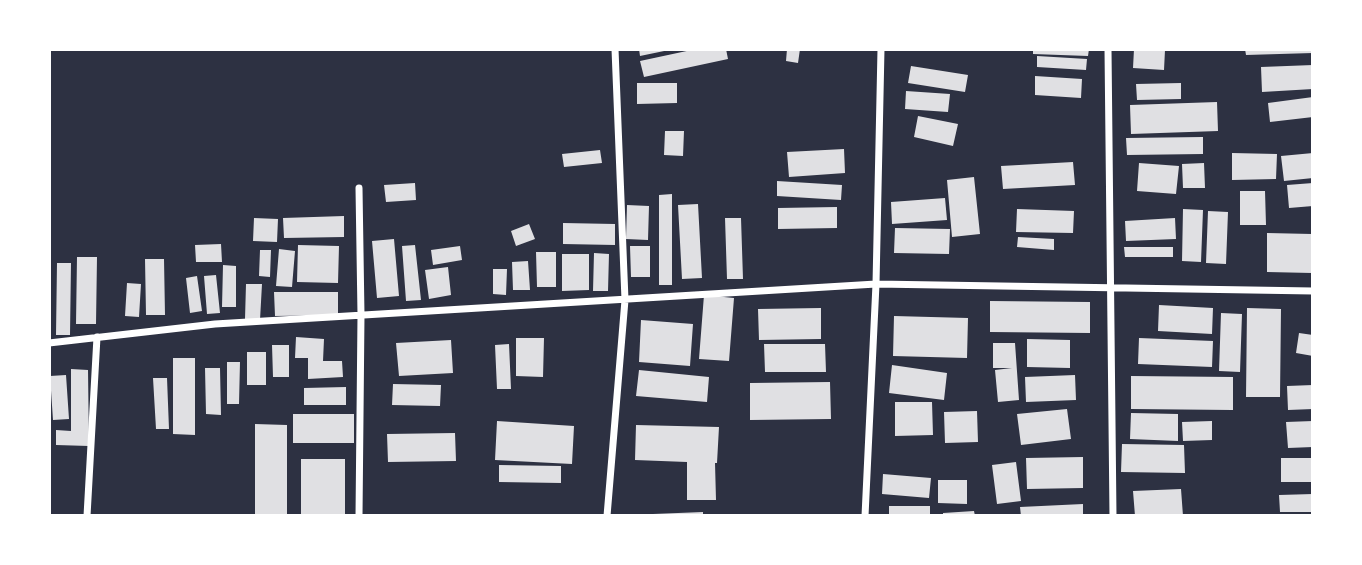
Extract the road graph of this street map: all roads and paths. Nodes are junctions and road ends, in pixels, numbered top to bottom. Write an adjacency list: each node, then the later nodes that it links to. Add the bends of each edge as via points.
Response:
1 (615, 49): 8 (street)
2 (881, 49): 5 (street)
3 (1108, 49): 6 (street)
4 (359, 188): 9 (street)
5 (876, 284): 6 (street); 8 (street); 15 (street)
6 (1112, 288): 7 (street); 16 (street)
7 (1313, 292)
8 (625, 300): 9 (street); 14 (street)
9 (361, 315): 10 (street); 13 (street)
10 (97, 337): 11 (street); 12 (street)
11 (49, 343)
12 (87, 516)
13 (359, 516)
14 (607, 516)
15 (865, 516)
16 (1113, 516)

